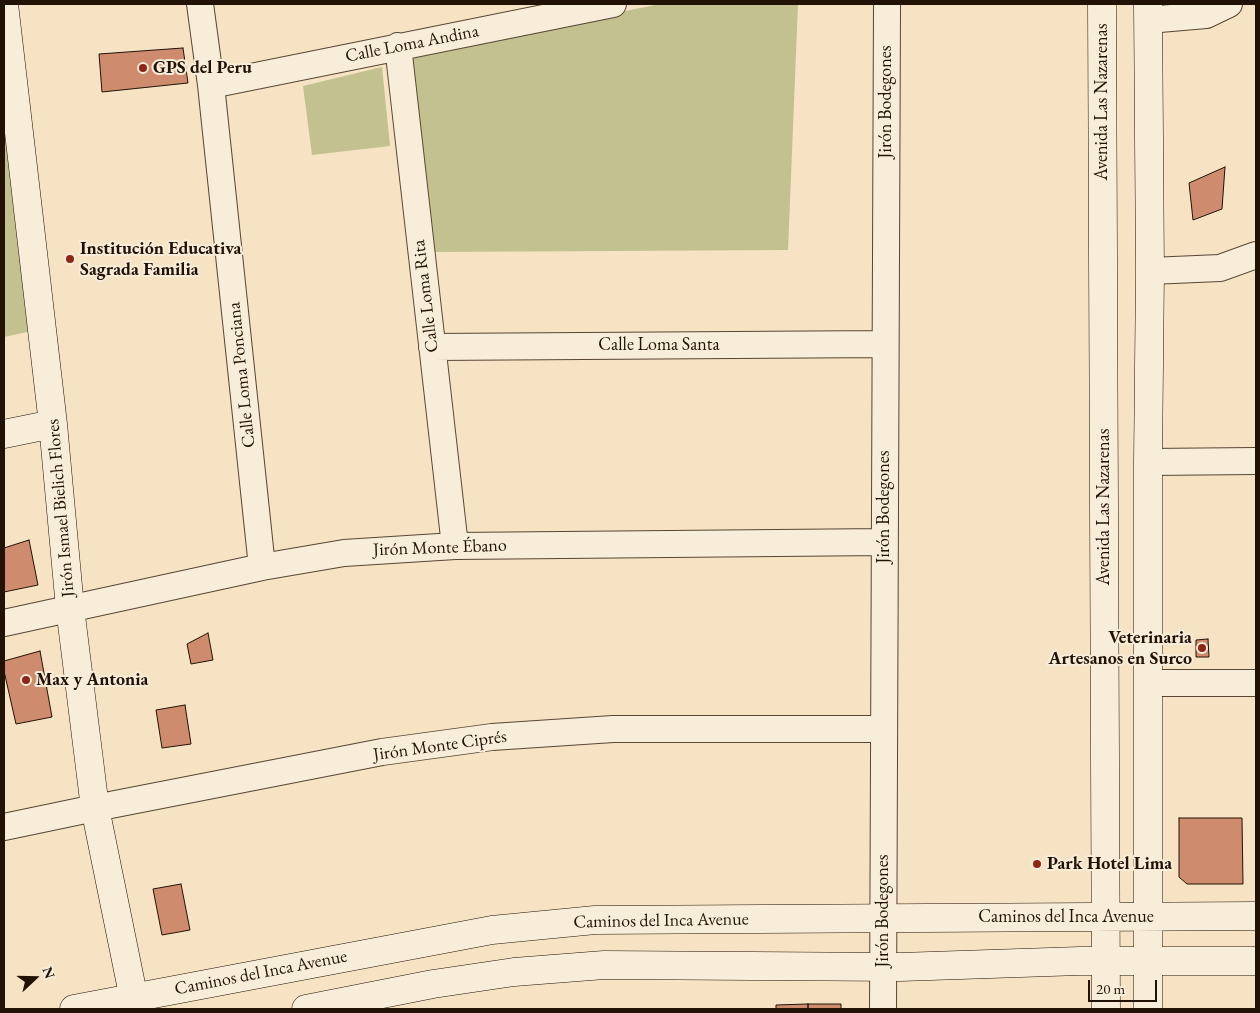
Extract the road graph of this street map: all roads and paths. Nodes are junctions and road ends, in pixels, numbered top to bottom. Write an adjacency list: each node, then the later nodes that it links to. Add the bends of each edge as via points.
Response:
1 (4, 4): 14 (street, Jirón Ismael Bielich Flores)
2 (200, 4): 9 (street, Calle Loma Ponciana)
3 (614, 4): 8 (street, Calle Loma Andina)
4 (887, 4): 12 (street, Jirón Bodegones)
5 (1102, 4): 30 (street, Avenida Las Nazarenas)
6 (1229, 4): 7 (street, via 1206,15)
7 (1148, 12): 11 (street)
8 (398, 46): 9 (street, Calle Loma Andina); 13 (street, Calle Loma Rita)
9 (211, 85): 20 (street, Calle Loma Ponciana)
10 (1256, 255): 11 (street, via 1220,268)
11 (1150, 271): 17 (street)
12 (885, 344): 13 (street, Calle Loma Santa); 18 (street, Jirón Bodegones)
13 (432, 347): 19 (street, Calle Loma Rita)
14 (53, 424): 15 (street); 21 (street, Jirón Ismael Bielich Flores)
15 (4, 434)
16 (1256, 461): 17 (street)
17 (1148, 462): 23 (street)
18 (884, 542): 19 (street, Jirón Monte Ébano); 25 (street, Jirón Bodegones)
19 (455, 546): 20 (street, Jirón Monte Ébano, via 344,553)
20 (262, 567): 21 (street, Jirón Monte Ébano)
21 (70, 608): 22 (street, Jirón Monte Ébano); 26 (street, Jirón Ismael Bielich Flores)
22 (4, 623)
23 (1148, 683): 24 (street); 31 (street)
24 (1256, 683)
25 (883, 729): 26 (street, Jirón Monte Ciprés, via 613,729 492,737 382,752); 29 (street, Jirón Bodegones)
26 (95, 808): 27 (street, Jirón Monte Ciprés); 36 (street, Jirón Ismael Bielich Flores)
27 (4, 828)
28 (1256, 916): 31 (street, Caminos del Inca Avenue)
29 (883, 917): 30 (street, Caminos del Inca Avenue); 35 (street, Jirón Bodegones); 36 (street, Caminos del Inca Avenue, via 595,920 492,930)
30 (1106, 917): 31 (street, Caminos del Inca Avenue); 32 (street, Avenida Las Nazarenas)
31 (1148, 917): 33 (street)
32 (1106, 961): 33 (street); 35 (street); 40 (street, Avenida Las Nazarenas)
33 (1148, 961): 34 (street); 41 (street)
34 (1256, 961)
35 (882, 967): 38 (street, via 595,966 514,972); 39 (street, Jirón Bodegones)
36 (135, 1003): 37 (street, Caminos del Inca Avenue)
37 (74, 1009)
38 (306, 1009)
39 (883, 1009)
40 (1106, 1009)
41 (1148, 1009)

